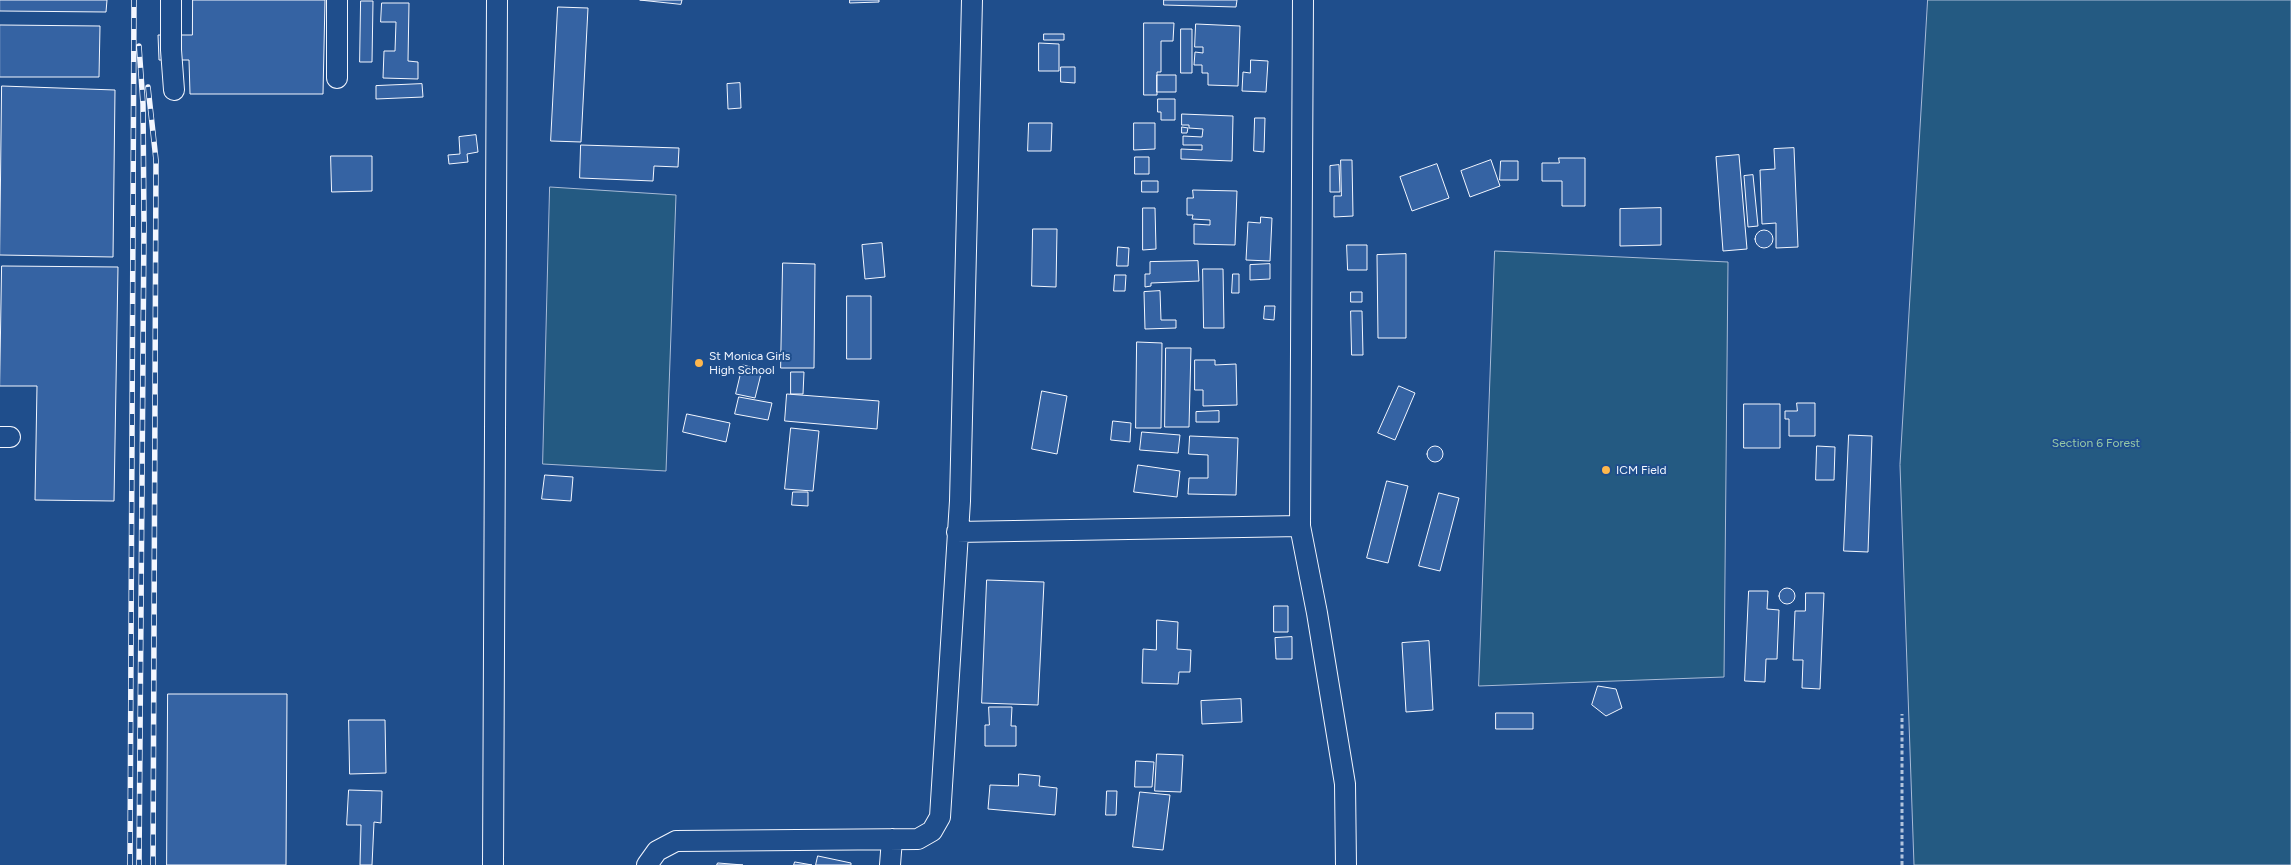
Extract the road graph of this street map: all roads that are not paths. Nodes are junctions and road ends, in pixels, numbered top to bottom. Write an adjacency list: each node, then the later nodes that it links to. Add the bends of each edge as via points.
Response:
1 (171, 0): 7 (street, via 170,50)
2 (337, 0): 6 (street)
3 (497, 0): 11 (street)
4 (972, 0): 9 (street)
5 (1303, 0): 8 (street)
6 (337, 78)
7 (174, 90)
8 (1300, 526): 9 (street); 14 (street, via 1345,784)
9 (957, 532): 10 (street, via 940,817 932,831 918,839)
10 (892, 839): 12 (street, via 676,840 657,851); 13 (street)
11 (493, 865)
12 (647, 865)
13 (890, 865)
14 (1346, 865)

